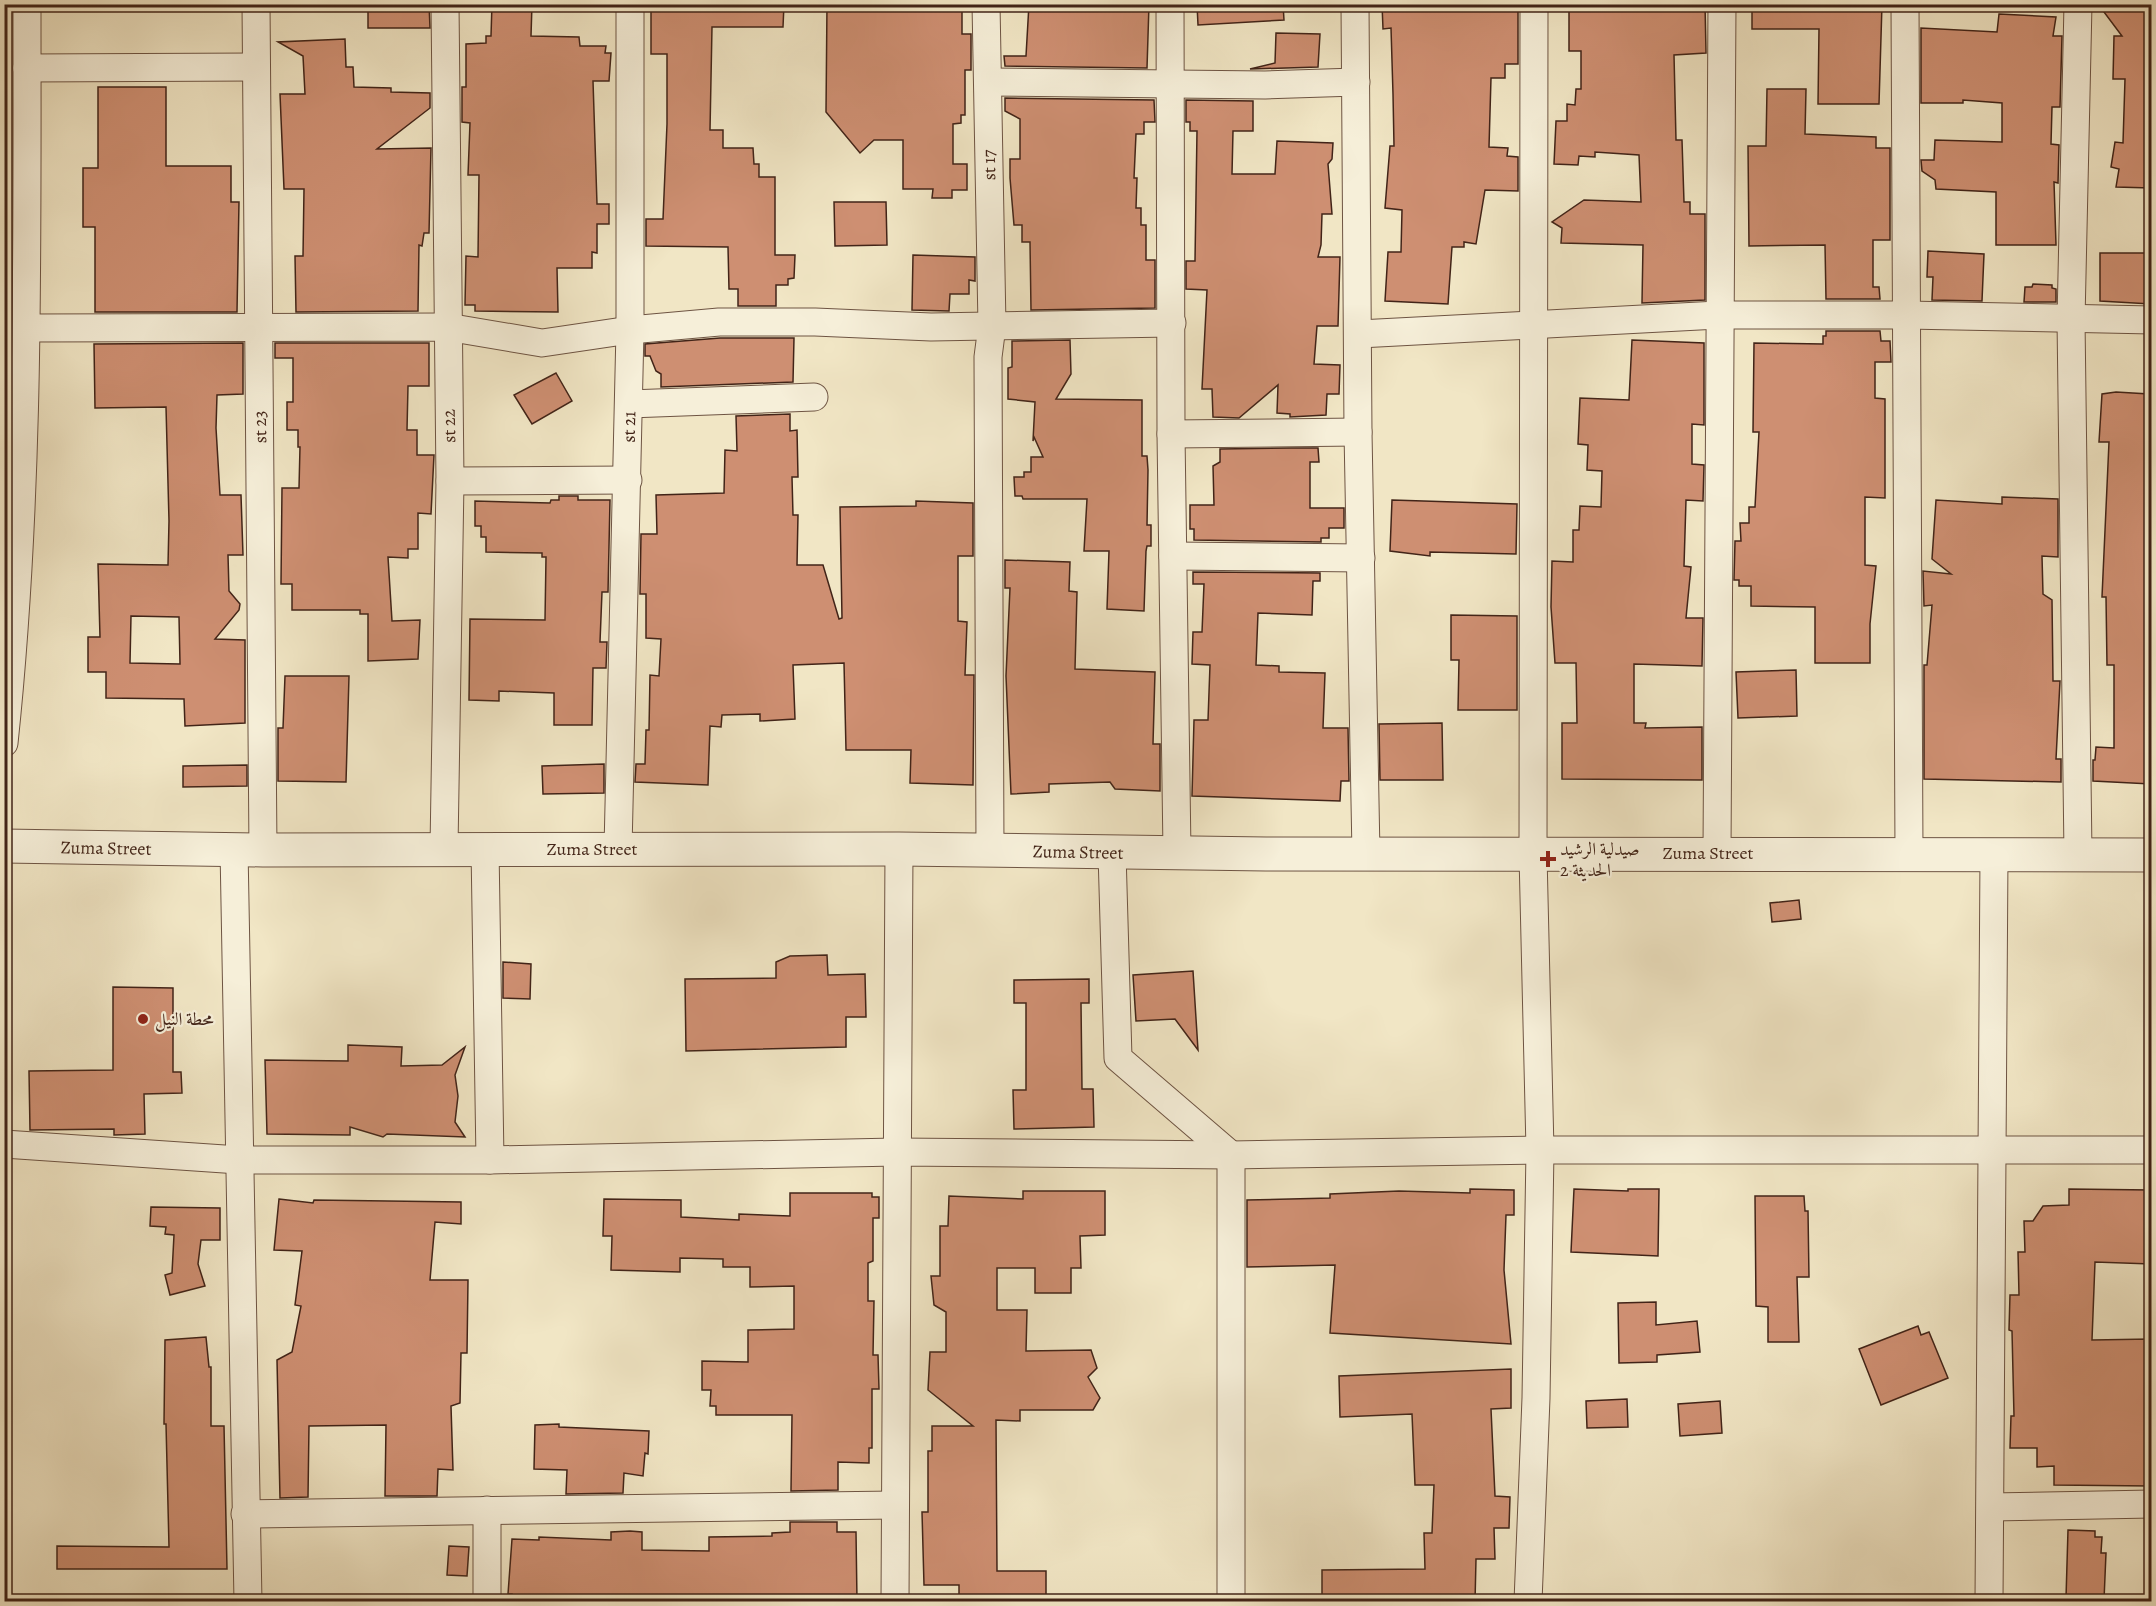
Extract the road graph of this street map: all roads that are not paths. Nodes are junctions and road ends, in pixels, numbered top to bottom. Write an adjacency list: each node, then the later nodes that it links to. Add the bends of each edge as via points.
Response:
1 (27, 4): 13 (street)
2 (256, 4): 12 (street, st 23)
3 (445, 4): 25 (street, st 22)
4 (630, 4): 27 (street, st 21)
5 (986, 4): 14 (street, st 17)
6 (1170, 4): 16 (street)
7 (1354, 4): 15 (street)
8 (1534, 4): 22 (street)
9 (1722, 4): 17 (street)
10 (1905, 4): 18 (street)
11 (2078, 4): 19 (street)
12 (256, 67): 13 (street); 23 (street, st 23)
13 (27, 68): 26 (street)
14 (988, 82): 16 (street); 24 (street, st 17)
15 (1356, 82): 16 (street); 28 (street)
16 (1170, 84): 21 (street)
17 (1718, 315): 18 (street); 22 (street); 47 (street)
18 (1906, 315): 19 (street); 48 (street)
19 (2071, 320): 20 (street); 50 (street)
20 (2151, 321)
21 (1172, 323): 24 (street); 32 (street)
22 (1532, 323): 28 (street); 51 (street)
23 (259, 326): 25 (street); 26 (street); 43 (street, st 23)
24 (992, 326): 27 (street, via 719,322); 44 (street, st 17, via 988,357)
25 (447, 327): 27 (street, via 542,342); 34 (street, st 22)
26 (27, 328): 37 (street, via 22,514)
27 (630, 330): 30 (street, st 21)
28 (1359, 334): 31 (street)
29 (814, 397): 30 (street)
30 (629, 404): 33 (street, st 21)
31 (1358, 432): 32 (street); 36 (street)
32 (1171, 434): 35 (street)
33 (628, 480): 34 (street); 41 (street, st 21)
34 (450, 481): 39 (street, st 22)
35 (1173, 555): 36 (street); 45 (street)
36 (1361, 558): 49 (street)
37 (4, 743)
38 (4, 846): 43 (street, Zuma Street)
39 (444, 848): 40 (street, Zuma Street); 43 (street, Zuma Street)
40 (485, 848): 41 (street, Zuma Street); 61 (street)
41 (618, 849): 42 (street, Zuma Street)
42 (899, 849): 44 (street, Zuma Street); 58 (street)
43 (248, 850): 60 (street, st 23)
44 (990, 850): 46 (street, Zuma Street)
45 (1178, 852): 46 (street, Zuma Street); 49 (street, Zuma Street)
46 (1112, 853): 59 (street, via 1118,1058)
47 (1718, 853): 48 (street, Zuma Street); 51 (street, Zuma Street)
48 (1909, 853): 52 (street, Zuma Street)
49 (1365, 854): 51 (street, Zuma Street)
50 (2078, 854): 52 (street, Zuma Street); 53 (street, Zuma Street)
51 (1533, 855): 55 (street)
52 (1994, 855): 56 (street)
53 (2151, 855)
54 (4, 1144): 60 (street)
55 (1540, 1150): 56 (street); 59 (street); 71 (street)
56 (1994, 1150): 57 (street); 64 (street)
57 (2151, 1150)
58 (896, 1152): 59 (street); 61 (street); 63 (street)
59 (1231, 1155): 70 (street)
60 (239, 1160): 61 (street); 66 (street, st 23)
61 (490, 1160)
62 (2151, 1504): 64 (street)
63 (895, 1505): 65 (street); 69 (street)
64 (1990, 1507): 72 (street)
65 (487, 1510): 66 (street); 68 (street)
66 (245, 1514): 67 (street, st 23)
67 (248, 1602)
68 (487, 1602)
69 (895, 1602)
70 (1231, 1602)
71 (1528, 1602)
72 (1989, 1602)

